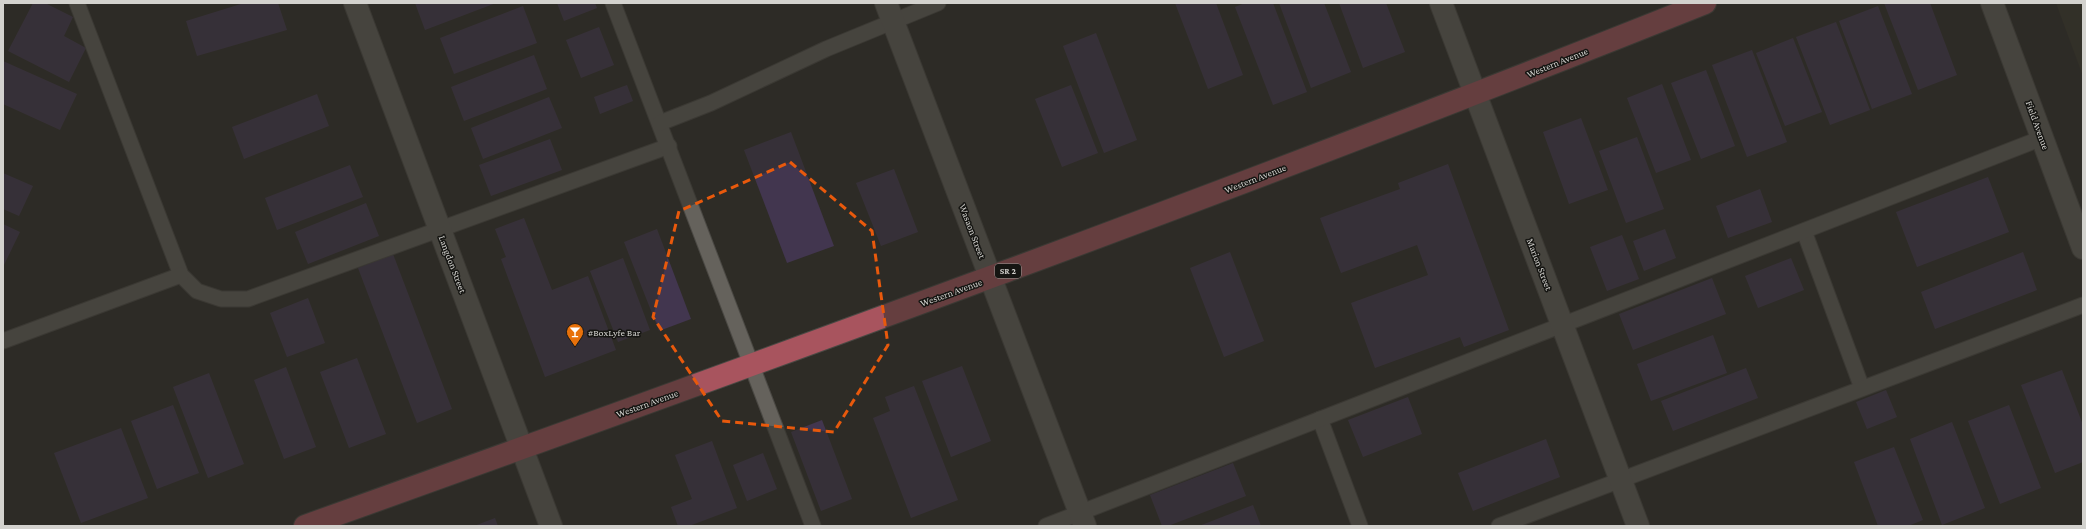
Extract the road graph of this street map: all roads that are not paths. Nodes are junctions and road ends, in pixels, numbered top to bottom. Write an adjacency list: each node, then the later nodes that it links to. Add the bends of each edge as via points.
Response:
1 (78, 3): 16 (lane)
2 (355, 3): 13 (street, Langdon Street)
3 (613, 3): 10 (lane)
4 (938, 3): 8 (lane)
5 (1441, 3): 9 (street, Marion Street)
6 (1705, 3): 9 (main road, Western Avenue / SR 2)
7 (1992, 3): 11 (street, Field Avenue)
8 (889, 12): 10 (lane, via 826,49 711,103); 17 (street, Wasaon Street)
9 (1476, 94): 17 (main road, Western Avenue / SR 2); 19 (street, Marion Street)
10 (660, 123): 12 (lane)
11 (2042, 138): 14 (lane); 15 (street, Field Avenue)
12 (669, 146): 13 (lane); 21 (lane)
13 (440, 230): 16 (lane, via 248,299 221,299 197,291); 24 (street, Langdon Street)
14 (1804, 231): 19 (lane); 22 (lane)
15 (2083, 248)
16 (181, 275): 20 (lane)
17 (991, 278): 21 (main road, Western Avenue / SR 2); 26 (street, Wasaon Street)
18 (2083, 304): 22 (lane)
19 (1563, 325): 23 (lane); 25 (street, Marion Street)
20 (3, 341)
21 (752, 364): 24 (main road, Western Avenue / SR 2); 29 (lane)
22 (1862, 388): 25 (lane)
23 (1320, 419): 26 (lane); 31 (lane)
24 (522, 448): 27 (main road, Western Avenue / SR 2); 28 (street, Langdon Street)
25 (1621, 480): 32 (lane); 33 (street, Marion Street)
26 (1083, 519): 30 (lane)
27 (305, 526)
28 (551, 526)
29 (813, 526)
30 (1046, 526)
31 (1360, 526)
32 (1499, 526)
33 (1638, 526)

